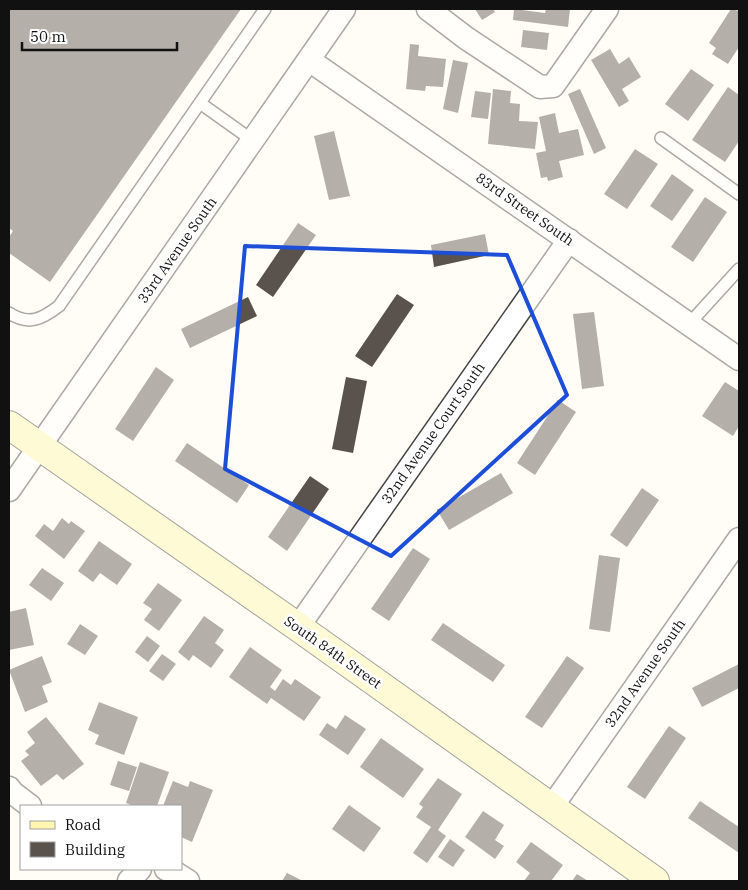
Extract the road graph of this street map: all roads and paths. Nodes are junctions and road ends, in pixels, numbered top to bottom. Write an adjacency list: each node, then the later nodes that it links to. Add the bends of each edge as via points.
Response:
1 (265, 9): 6 (lane)
2 (344, 9): 5 (street, 33rd Avenue South)
3 (428, 9): 4 (street, via 540,87 553,86)
4 (608, 9)
5 (309, 60): 8 (street, 33rd Avenue South); 10 (street, 83rd Street South)
6 (200, 103): 8 (lane); 12 (lane, via 59,306 46,317 30,321)
7 (660, 138): 9 (lane)
8 (252, 140): 16 (street, 33rd Avenue South)
9 (739, 194)
10 (569, 240): 13 (street, 83rd Street South); 19 (street, 32nd Avenue Court South)
11 (739, 269): 13 (lane)
12 (9, 312)
13 (689, 324): 14 (street, 83rd Street South)
14 (739, 359)
15 (9, 425): 16 (main road, South 84th Street)
16 (39, 447): 17 (street, 33rd Avenue South); 19 (main road, South 84th Street)
17 (9, 490)
18 (739, 539): 22 (street, 32nd Avenue South)
19 (298, 627): 22 (main road, South 84th Street)
20 (9, 788): 21 (street)
21 (29, 805)
22 (552, 808): 27 (main road, South 84th Street)
23 (139, 870): 25 (street)
24 (168, 870): 26 (street)
25 (129, 881)
26 (188, 881)
27 (655, 881)

